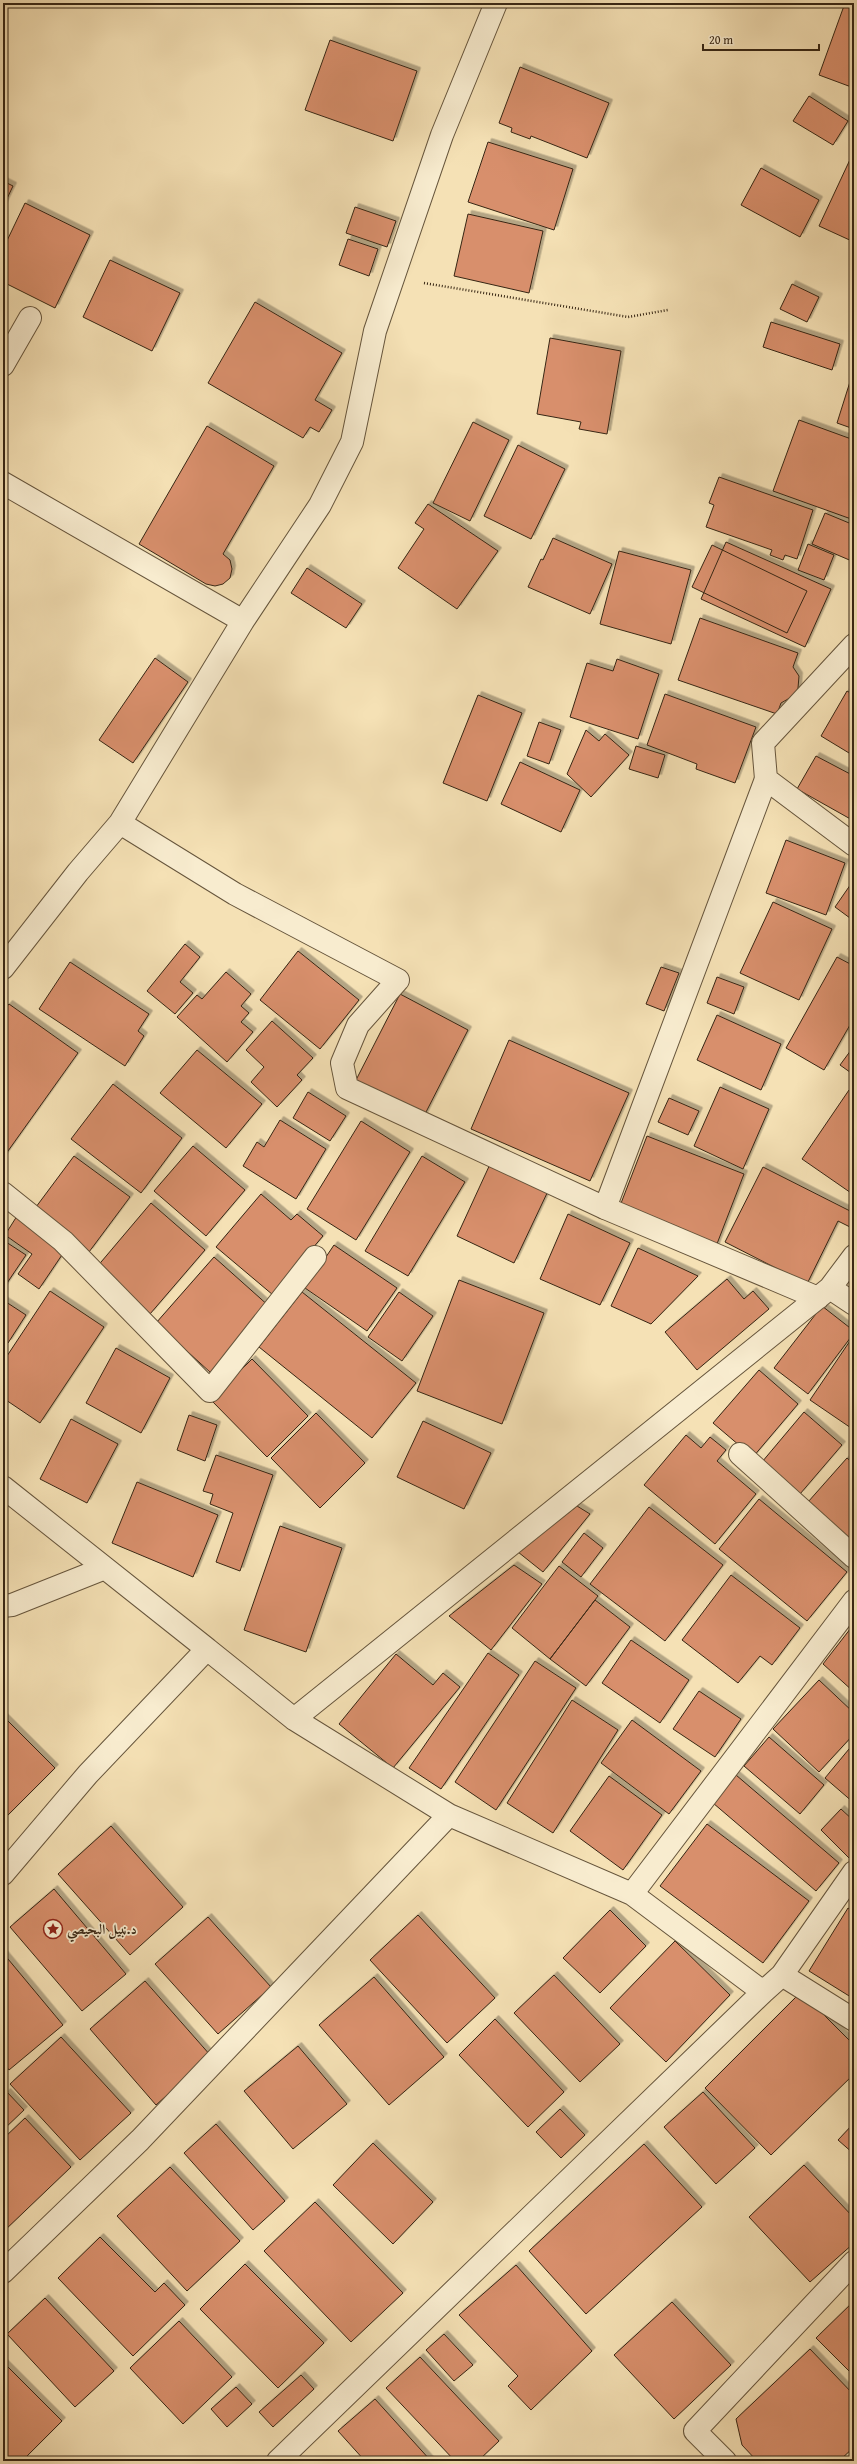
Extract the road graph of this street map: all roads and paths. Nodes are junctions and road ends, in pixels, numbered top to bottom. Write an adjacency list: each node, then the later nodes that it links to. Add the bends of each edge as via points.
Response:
1 (496, 3): 2 (street, via 442,135)
2 (394, 278): 3 (path, via 628,317); 7 (street, via 375,331 352,442 320,505)
3 (668, 310)
4 (30, 318): 5 (street)
5 (3, 365)
6 (3, 483): 7 (street)
7 (243, 621): 10 (street)
8 (854, 645): 9 (street, via 763,743)
9 (766, 779): 11 (street); 14 (street)
10 (120, 823): 12 (street); 14 (street, via 235,894 398,980 358,1025 342,1064 347,1088)
11 (854, 845)
12 (3, 968)
13 (3, 1193): 15 (street, via 64,1241 210,1391)
14 (606, 1208): 17 (street)
15 (315, 1256)
16 (854, 1256): 17 (street)
17 (824, 1293): 18 (street); 26 (street)
18 (854, 1304)
19 (740, 1454): 21 (street)
20 (3, 1487): 22 (street)
21 (854, 1557)
22 (105, 1568): 24 (street, via 12,1605); 25 (street)
23 (854, 1601): 30 (street)
24 (3, 1606)
25 (207, 1649): 26 (street); 29 (street, via 88,1774)
26 (294, 1719): 27 (street)
27 (449, 1815): 30 (street); 35 (street, via 140,2140)
28 (854, 1872): 31 (street)
29 (3, 1874)
30 (632, 1894): 32 (street)
31 (782, 1975): 32 (street); 33 (street)
32 (763, 1992): 36 (street)
33 (854, 2020)
34 (854, 2262): 37 (street, via 696,2431)
35 (3, 2272)
36 (278, 2461)
37 (725, 2461)

